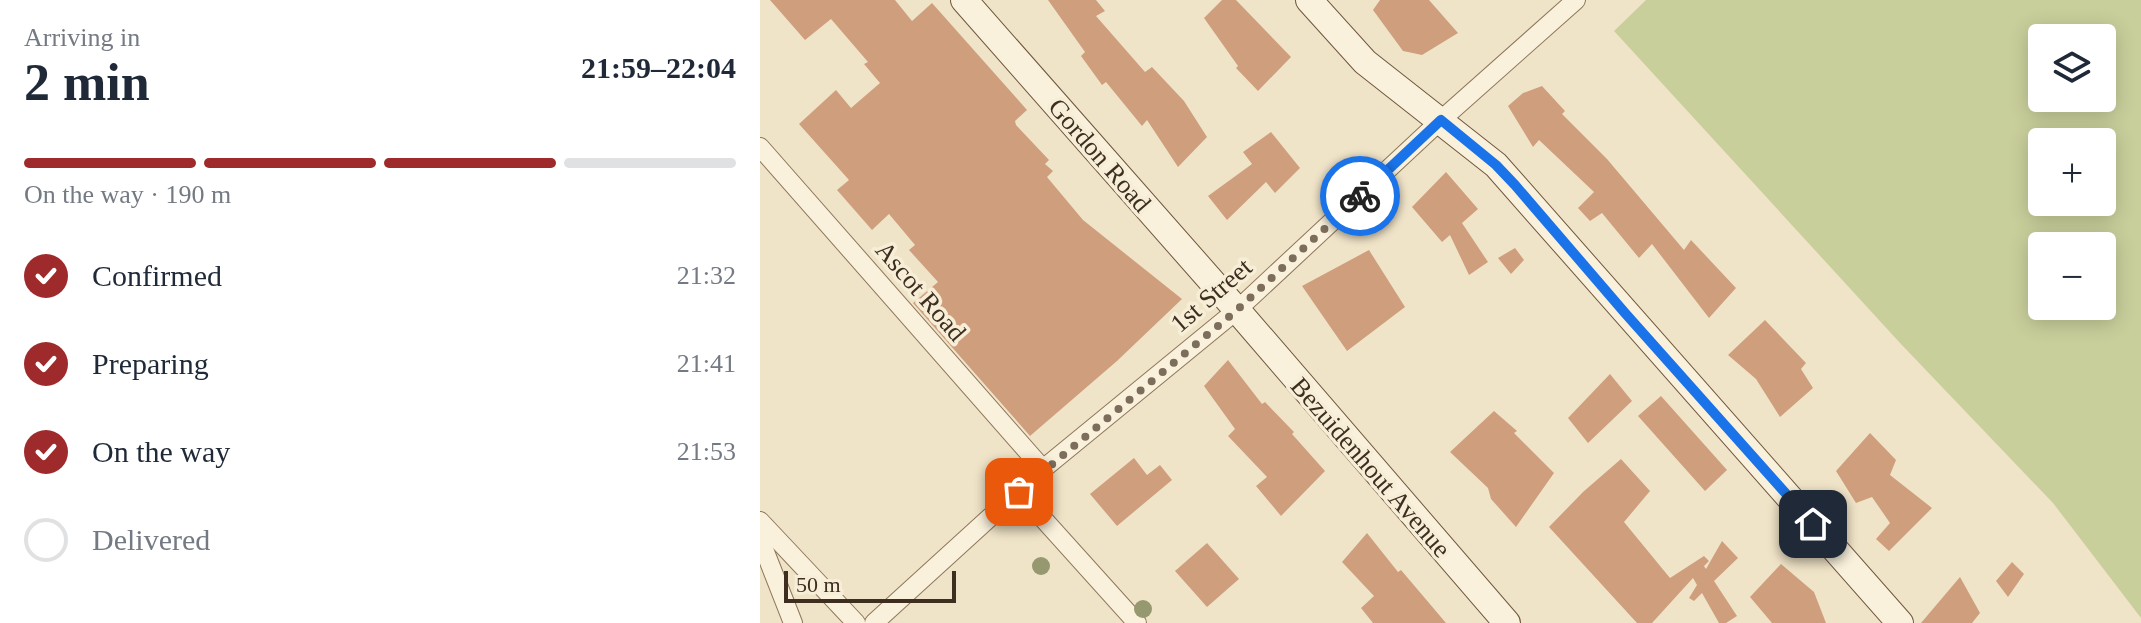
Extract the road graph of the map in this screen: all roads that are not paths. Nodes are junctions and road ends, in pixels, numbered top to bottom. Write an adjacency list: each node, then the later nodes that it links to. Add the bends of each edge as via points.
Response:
1 (964, 0): 6 (street, Gordon Road)
2 (1309, 0): 4 (street, via 1365,62)
3 (1576, 0): 4 (street, 1st Street)
4 (1441, 120): 6 (street, 1st Street); 16 (street, via 1496,165 1553,227)
5 (760, 147): 7 (street, Ascot Road)
6 (1237, 310): 7 (street, 1st Street); 15 (street, Bezuidenhout Avenue)
7 (1043, 469): 8 (street, 1st Street)
8 (1019, 492): 13 (street, 1st Street); 14 (street)
9 (760, 521): 12 (street)
10 (760, 539): 11 (street)
11 (793, 623)
12 (856, 623)
13 (874, 623)
14 (1137, 623)
15 (1507, 623)
16 (1900, 623)

